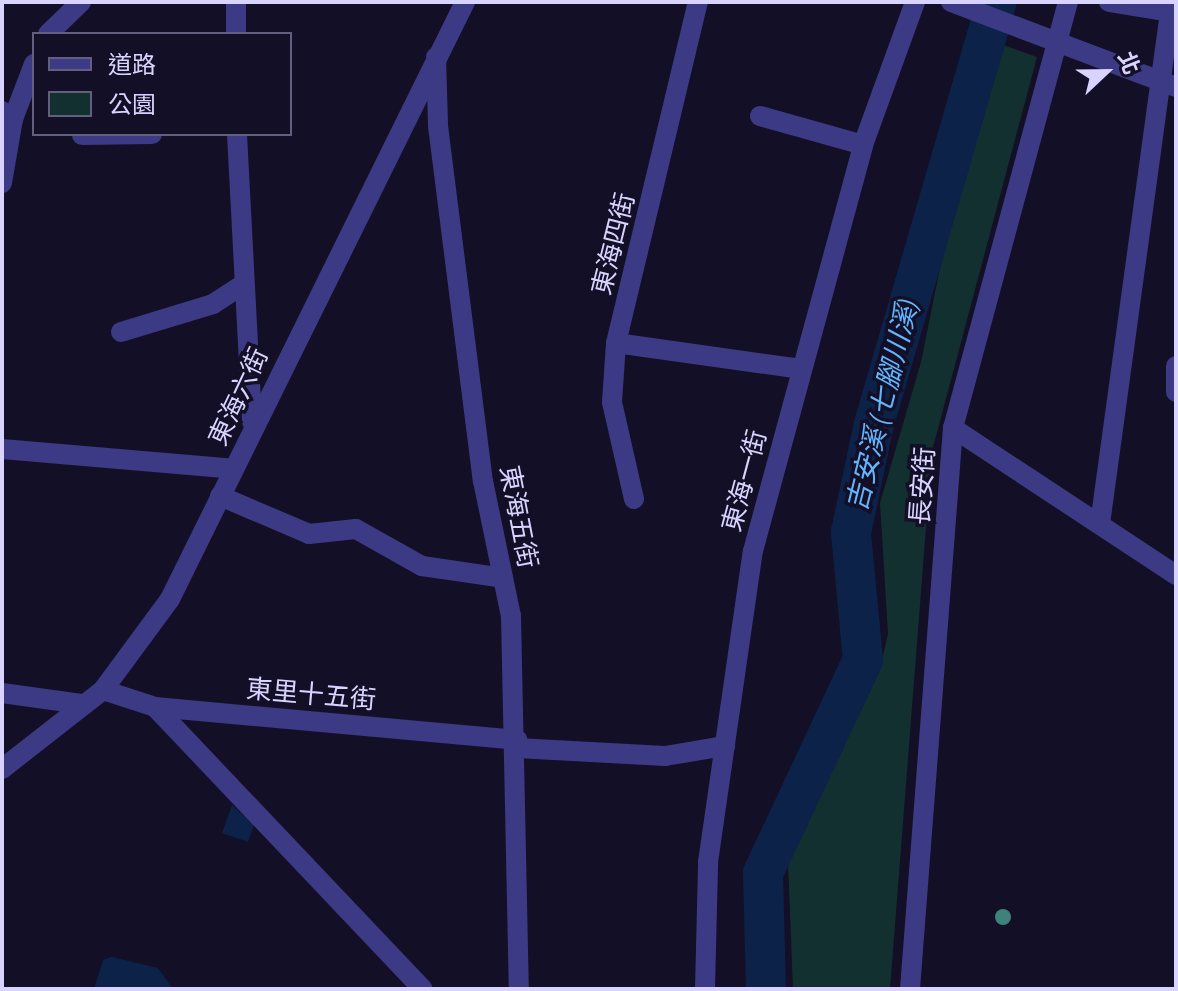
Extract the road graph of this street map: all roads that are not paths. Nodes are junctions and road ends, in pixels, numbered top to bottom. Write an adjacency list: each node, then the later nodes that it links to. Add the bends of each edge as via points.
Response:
1 (81, 2): 10 (street)
2 (236, 2): 11 (street)
3 (465, 2): 13 (street, 東海六街)
4 (698, 2): 23 (street, 東海四街)
5 (915, 2): 19 (street, 東海一街)
6 (951, 2): 12 (street)
7 (1068, 2): 12 (street, 長安街)
8 (1109, 2): 9 (street)
9 (1162, 9): 15 (street)
10 (50, 32)
11 (236, 32)
12 (1058, 38): 15 (street); 28 (street, 長安街)
13 (436, 57): 27 (street, 東海六街); 35 (street, 東海五街, via 438,126 483,481)
14 (32, 68): 16 (street)
15 (1166, 83): 33 (street)
16 (8, 115): 20 (street)
17 (760, 116): 19 (street)
18 (237, 136): 21 (street)
19 (863, 145): 25 (street, 東海一街)
20 (2, 180)
21 (242, 285): 22 (street, via 213,304); 27 (street)
22 (121, 332)
23 (616, 343): 25 (street); 32 (street, 東海四街, via 612,402)
24 (1176, 366): 26 (street)
25 (801, 369): 41 (street, 東海一街, via 753,551)
26 (1176, 392)
27 (253, 425): 30 (street, 東海六街)
28 (953, 428): 33 (street); 46 (street, 長安街)
29 (2, 449): 30 (street)
30 (233, 469): 31 (street, 東海六街)
31 (220, 496): 35 (street, via 309,534 356,529 422,566); 36 (street, 東海六街, via 170,599)
32 (634, 499)
33 (1100, 524): 34 (street)
34 (1176, 575)
35 (503, 578): 40 (street, 東海五街)
36 (103, 690): 38 (street, 東海六街); 39 (street, 東里十五街)
37 (2, 693): 38 (street)
38 (81, 704): 42 (street, 東海六街)
39 (155, 707): 40 (street, 東里十五街); 43 (street)
40 (517, 744): 41 (street, 東里十五街, via 665,756); 44 (street, 東海五街)
41 (725, 746): 45 (street, 東海一街, via 708,862)
42 (2, 769)
43 (423, 989)
44 (519, 989)
45 (705, 989)
46 (910, 989)

